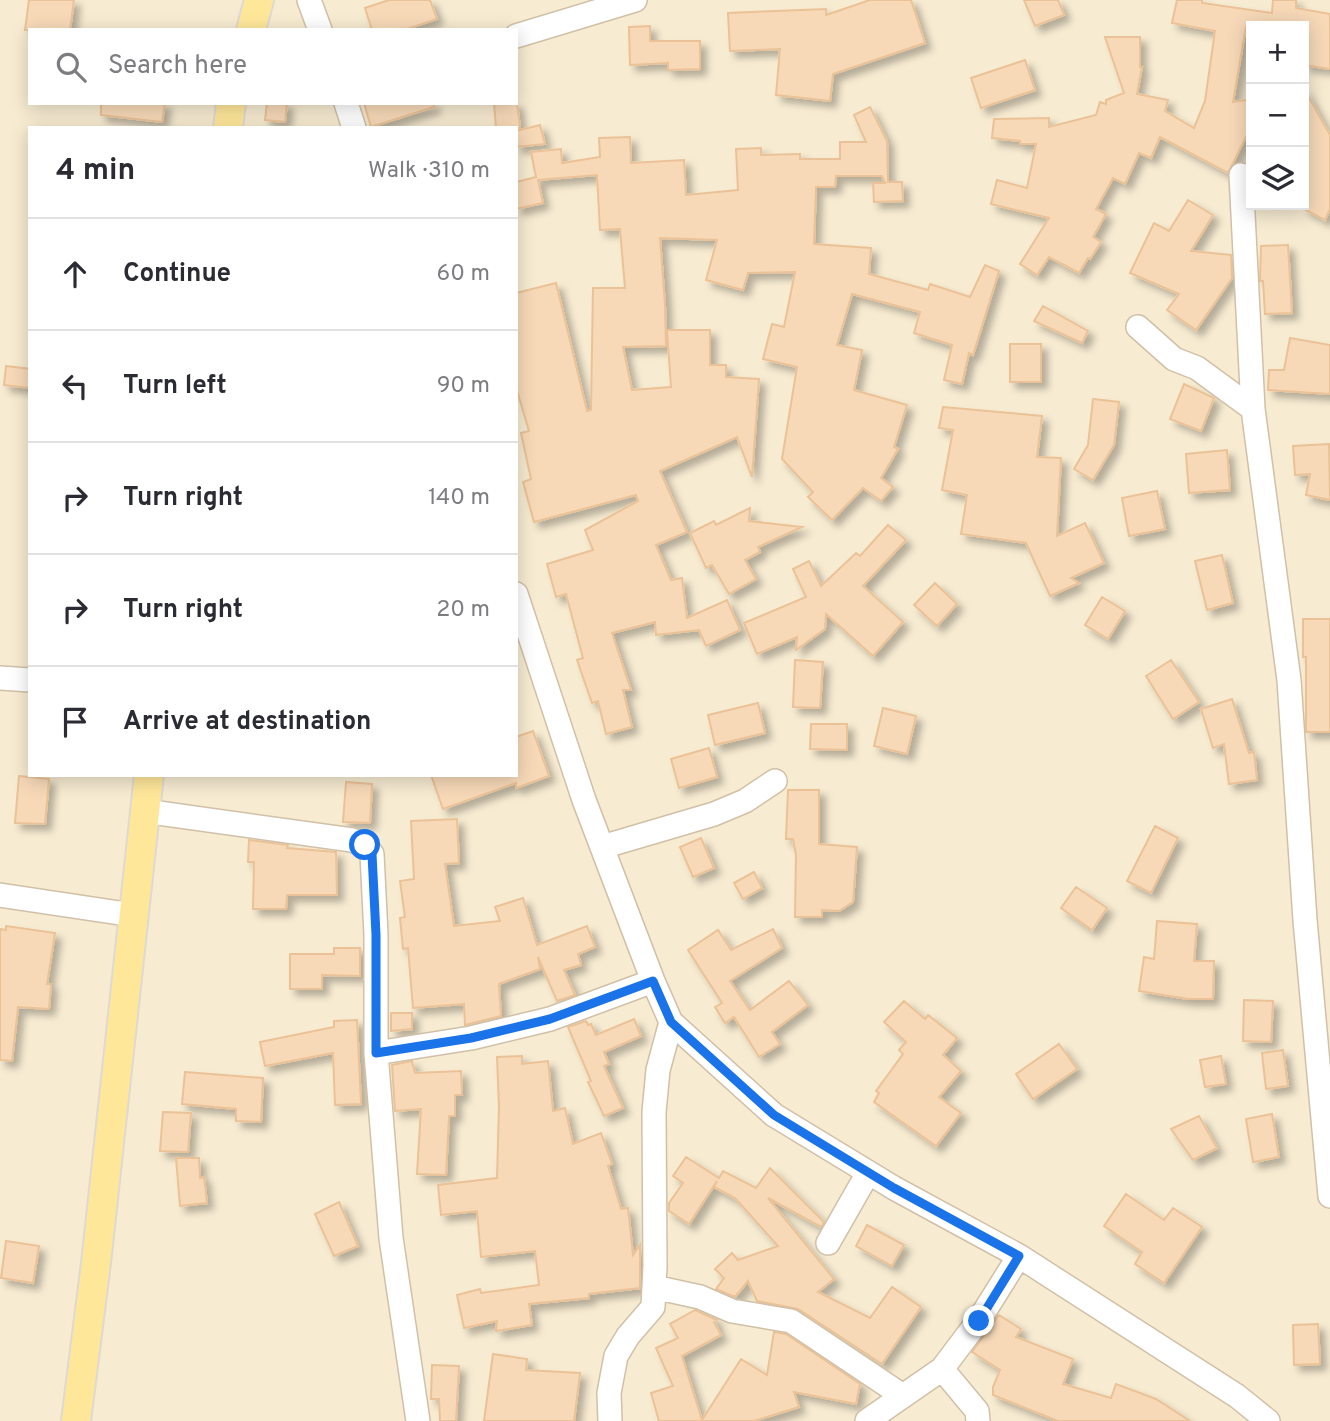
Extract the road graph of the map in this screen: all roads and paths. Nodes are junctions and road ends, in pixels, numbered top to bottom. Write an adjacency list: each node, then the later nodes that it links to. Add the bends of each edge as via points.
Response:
1 (259, 0): 4 (main road)
2 (309, 0): 5 (street)
3 (635, 0): 6 (street)
4 (252, 28)
5 (319, 28)
6 (518, 35)
7 (231, 105): 9 (main road)
8 (346, 105): 10 (street)
9 (228, 126)
10 (353, 126)
11 (1241, 175): 13 (street)
12 (1138, 327): 13 (street, via 1174,359 1197,368)
13 (1253, 409): 27 (street, via 1289,680)
14 (518, 600): 20 (street)
15 (0, 678): 16 (street)
16 (28, 680)
17 (149, 777): 19 (main road)
18 (775, 780): 20 (street, via 714,814)
19 (144, 811): 22 (main road); 25 (street, via 365,845 372,854)
20 (602, 847): 23 (street)
21 (0, 895): 22 (street)
22 (133, 915): 33 (main road)
23 (653, 981): 24 (street); 25 (street, via 550,1019)
24 (671, 1022): 26 (street, via 774,1115); 30 (street, via 658,1070 654,1112)
25 (376, 1053): 34 (street, via 391,1238)
26 (869, 1173): 28 (street); 29 (street)
27 (1330, 1196)
28 (828, 1243)
29 (1019, 1256): 31 (street, via 979,1321); 38 (street, via 1237,1396)
30 (654, 1287): 32 (street, via 700,1297 732,1311 791,1321); 35 (street, via 653,1307 616,1356 609,1393)
31 (942, 1369): 32 (street); 37 (street, via 977,1411)
32 (903, 1396): 36 (street)
33 (76, 1421)
34 (418, 1421)
35 (610, 1421)
36 (867, 1421)
37 (978, 1421)
38 (1268, 1421)

